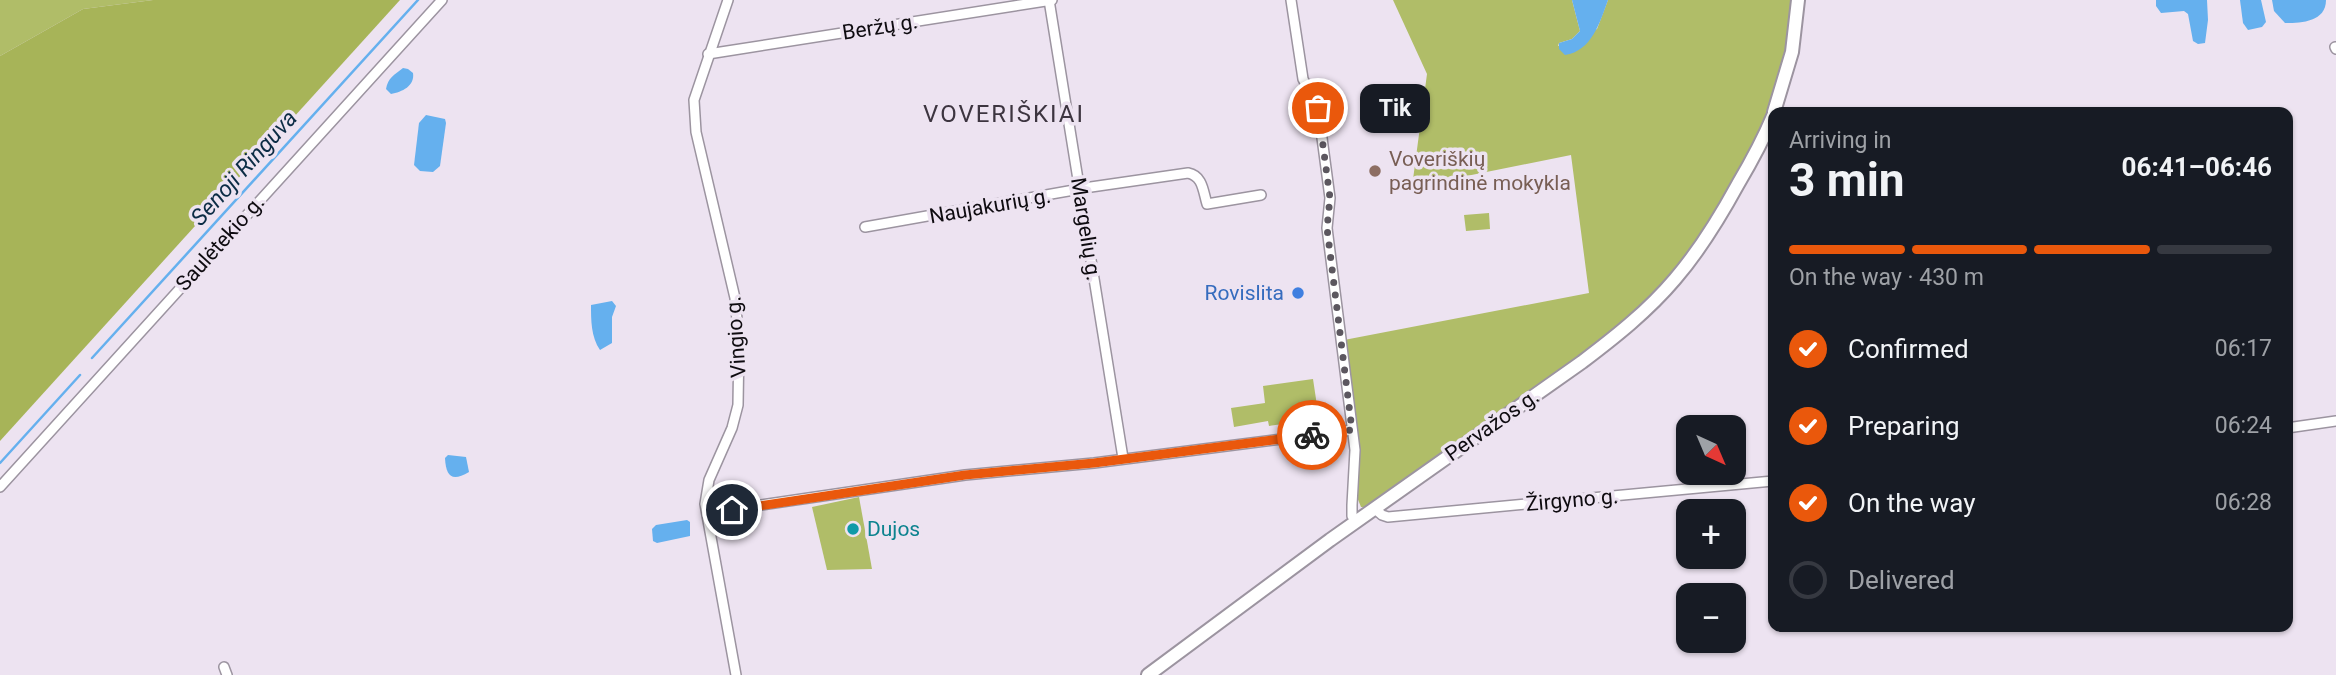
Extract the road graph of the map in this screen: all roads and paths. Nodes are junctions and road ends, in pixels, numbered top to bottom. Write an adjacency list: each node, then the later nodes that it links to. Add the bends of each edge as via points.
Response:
1 (442, 0): 17 (street, Saulėtekio g.)
2 (728, 0): 6 (street, Vingio g.)
3 (1050, 0): 6 (street, Beržų g.); 9 (street, Margelių g.)
4 (1291, 0): 14 (street, via 1301,72 1321,123 1330,198 1327,228)
5 (1798, 0): 7 (main road, Pervažos g., via 1792,52)
6 (708, 54): 19 (street, Vingio g., via 694,100 696,132 735,298 739,380 732,428 706,492)
7 (1776, 107)
8 (1768, 127): 18 (main road, Pervažos g., via 1709,232 1645,310 1582,362)
9 (1080, 191): 10 (street, Naujakurių g., via 1188,173 1200,180 1207,204); 11 (street, Naujakurių g.); 15 (street, Margelių g.)
10 (1261, 194)
11 (865, 228)
12 (2336, 421): 13 (street)
13 (2293, 427)
14 (1352, 430): 15 (street); 20 (street)
15 (1123, 458): 19 (street, via 965,475)
16 (1768, 481): 18 (street, Žirgyno g., via 1388,517)
17 (0, 487)
18 (1374, 508): 20 (main road, Pervažos g.)
19 (707, 513): 21 (street, Vingio g.)
20 (1355, 521): 22 (main road, Pervažos g.)
21 (736, 675)
22 (1148, 675)

